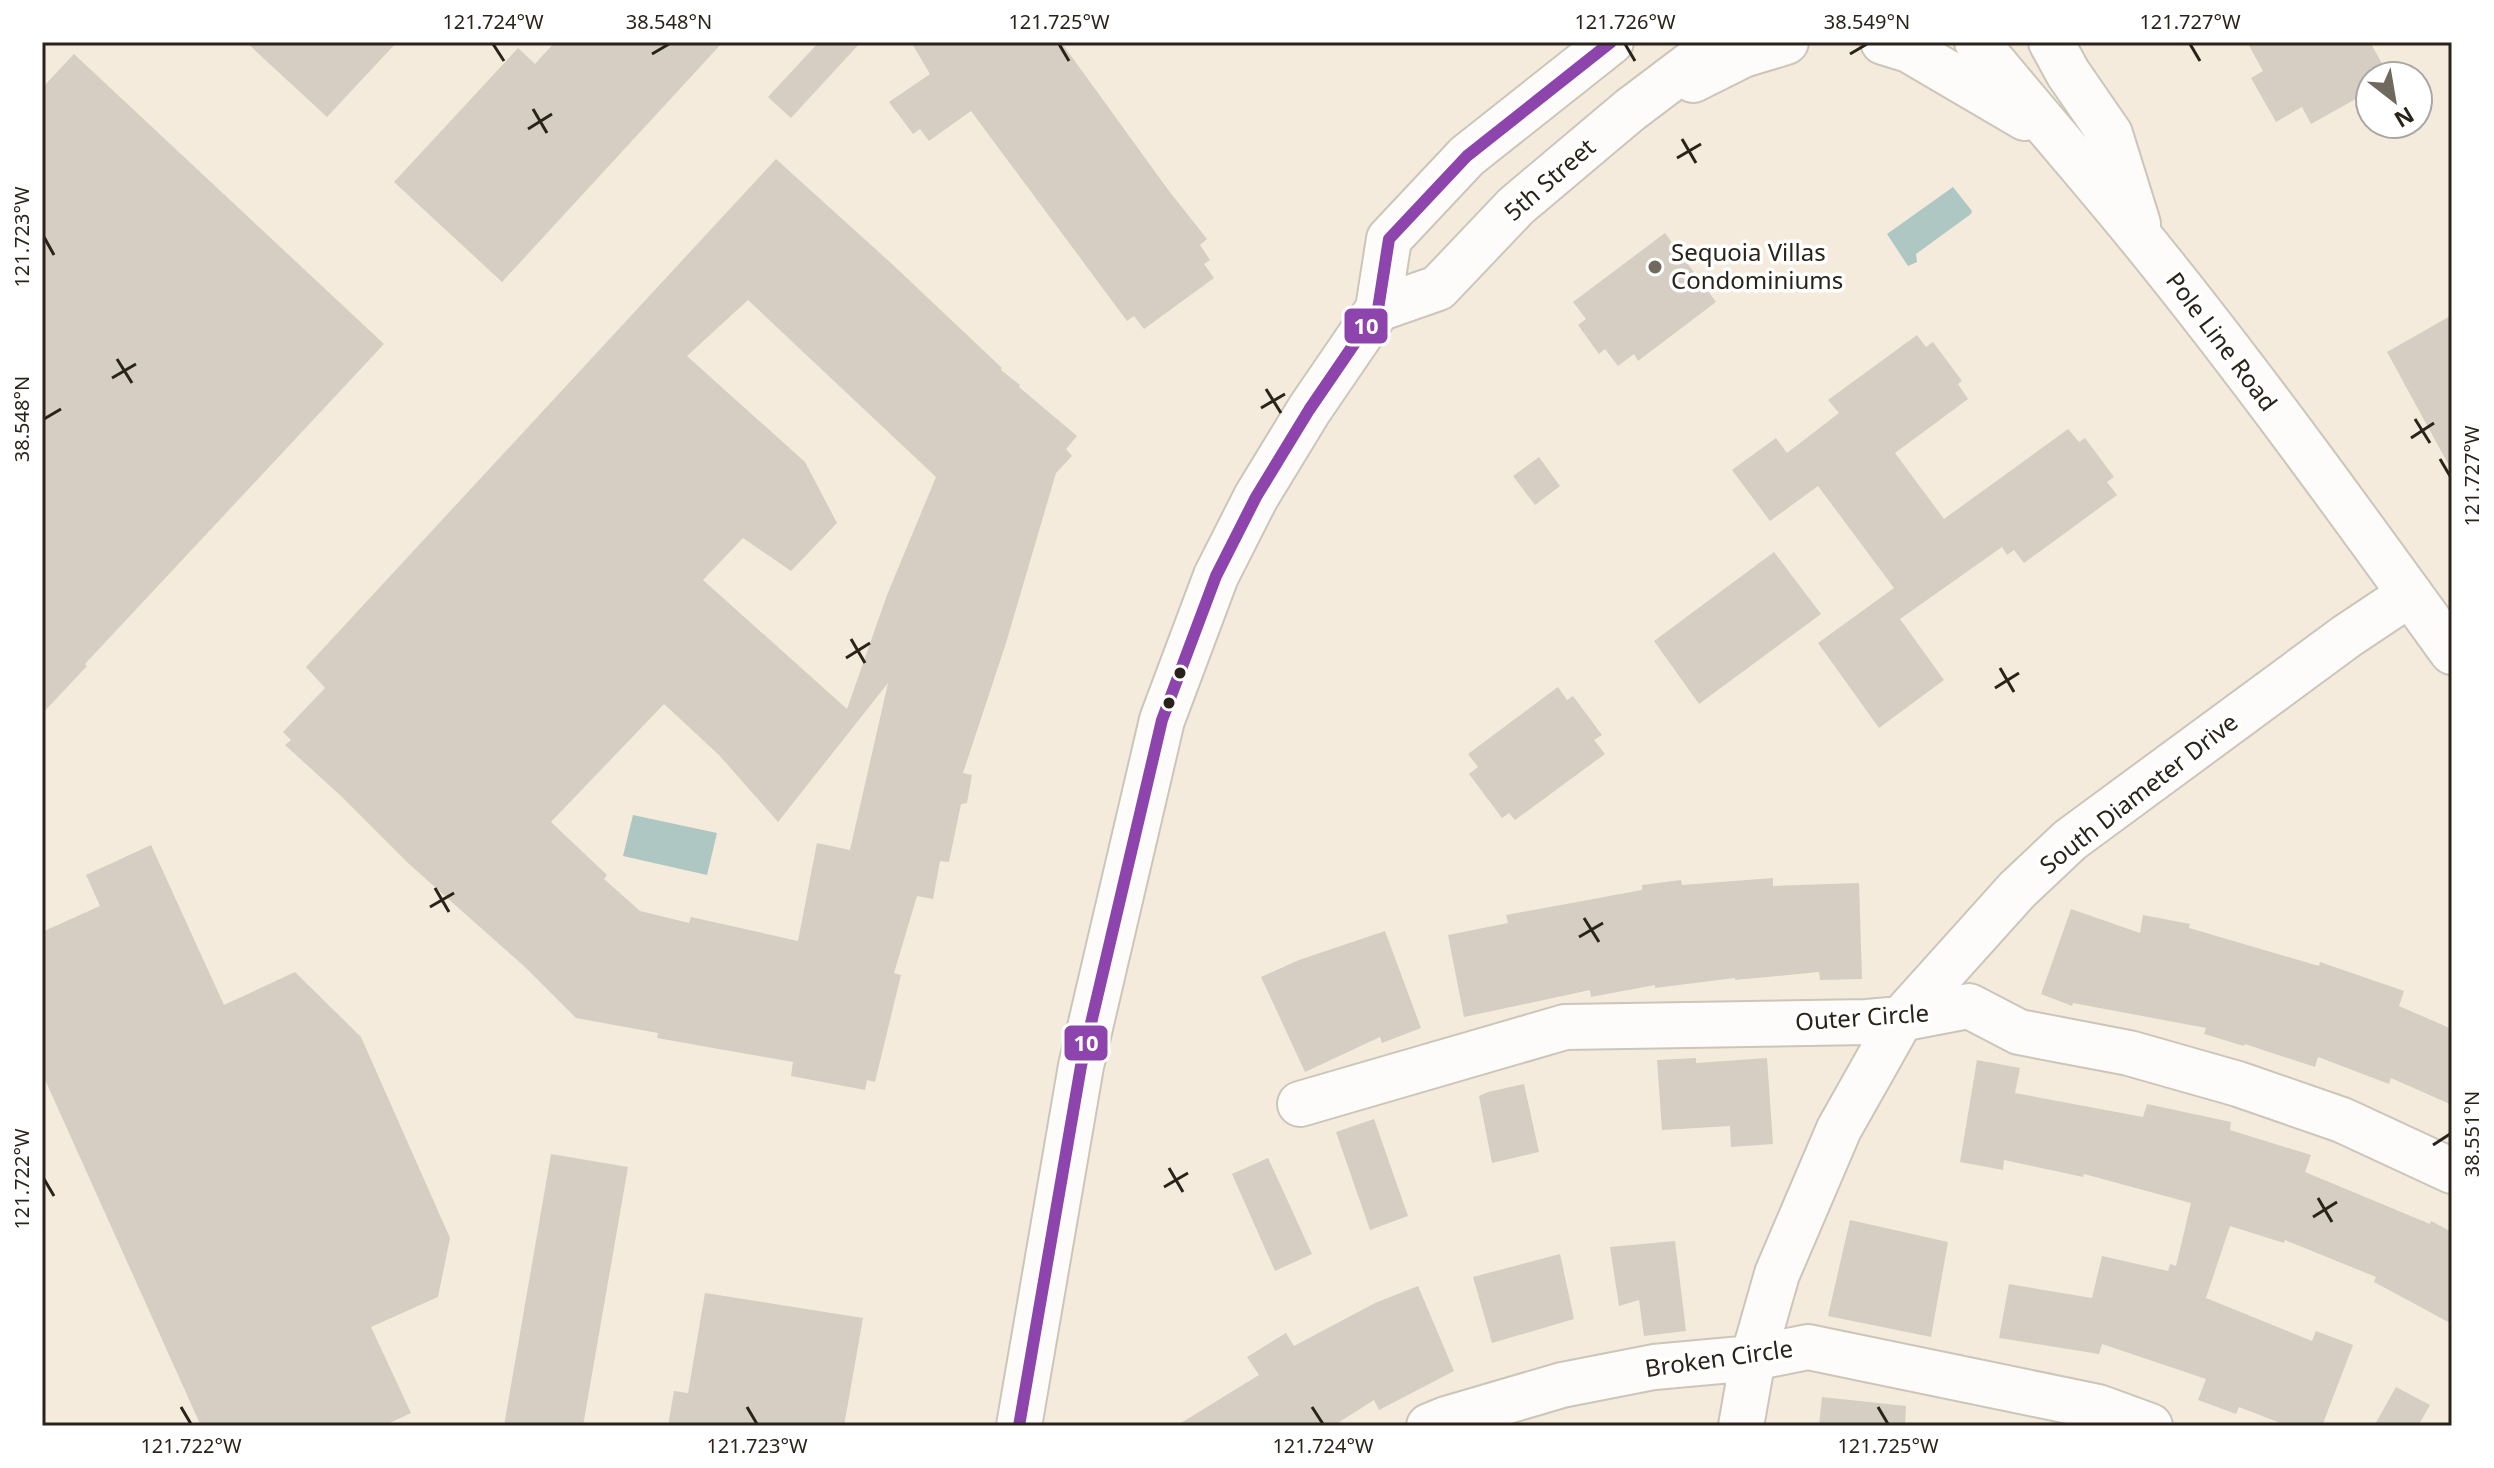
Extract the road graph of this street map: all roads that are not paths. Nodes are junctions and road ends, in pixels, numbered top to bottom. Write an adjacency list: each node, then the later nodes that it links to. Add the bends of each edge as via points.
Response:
1 (1720, 42): 7 (main road, 5th Street)
2 (1786, 42): 7 (main road, via 1743,55)
3 (1883, 42): 8 (main road, via 1909,50)
4 (1977, 42): 8 (main road, Pole Line Road)
5 (2051, 42): 9 (main road, via 2110,134)
6 (1606, 45): 10 (main road, via 1467,156 1389,239)
7 (1630, 110): 10 (main road, 5th Street, via 1516,206 1438,288)
8 (2050, 133): 9 (main road, Pole Line Road)
9 (2143, 241): 11 (main road, Pole Line Road)
10 (1378, 309): 17 (main road, via 1256,497 1216,576 1162,720 1081,1066)
11 (2410, 594): 12 (main road, Pole Line Road); 13 (main road, South Diameter Drive, via 2070,840 2017,890)
12 (2452, 652)
13 (1901, 1019): 14 (main road, Outer Circle, via 1565,1027); 15 (main road, Outer Circle, via 1969,1006 2019,1032 2129,1053 2238,1084 2342,1120); 16 (main road, South Diameter Drive, via 1839,1129 1777,1274)
14 (1300, 1104)
15 (2452, 1171)
16 (1753, 1358): 18 (main road, Broken Circle, via 1654,1367 1562,1385); 19 (main road, South Diameter Drive); 20 (main road, Broken Circle, via 1808,1347 2098,1407)
17 (1019, 1426)
18 (1429, 1426)
19 (1741, 1426)
20 (2150, 1426)

